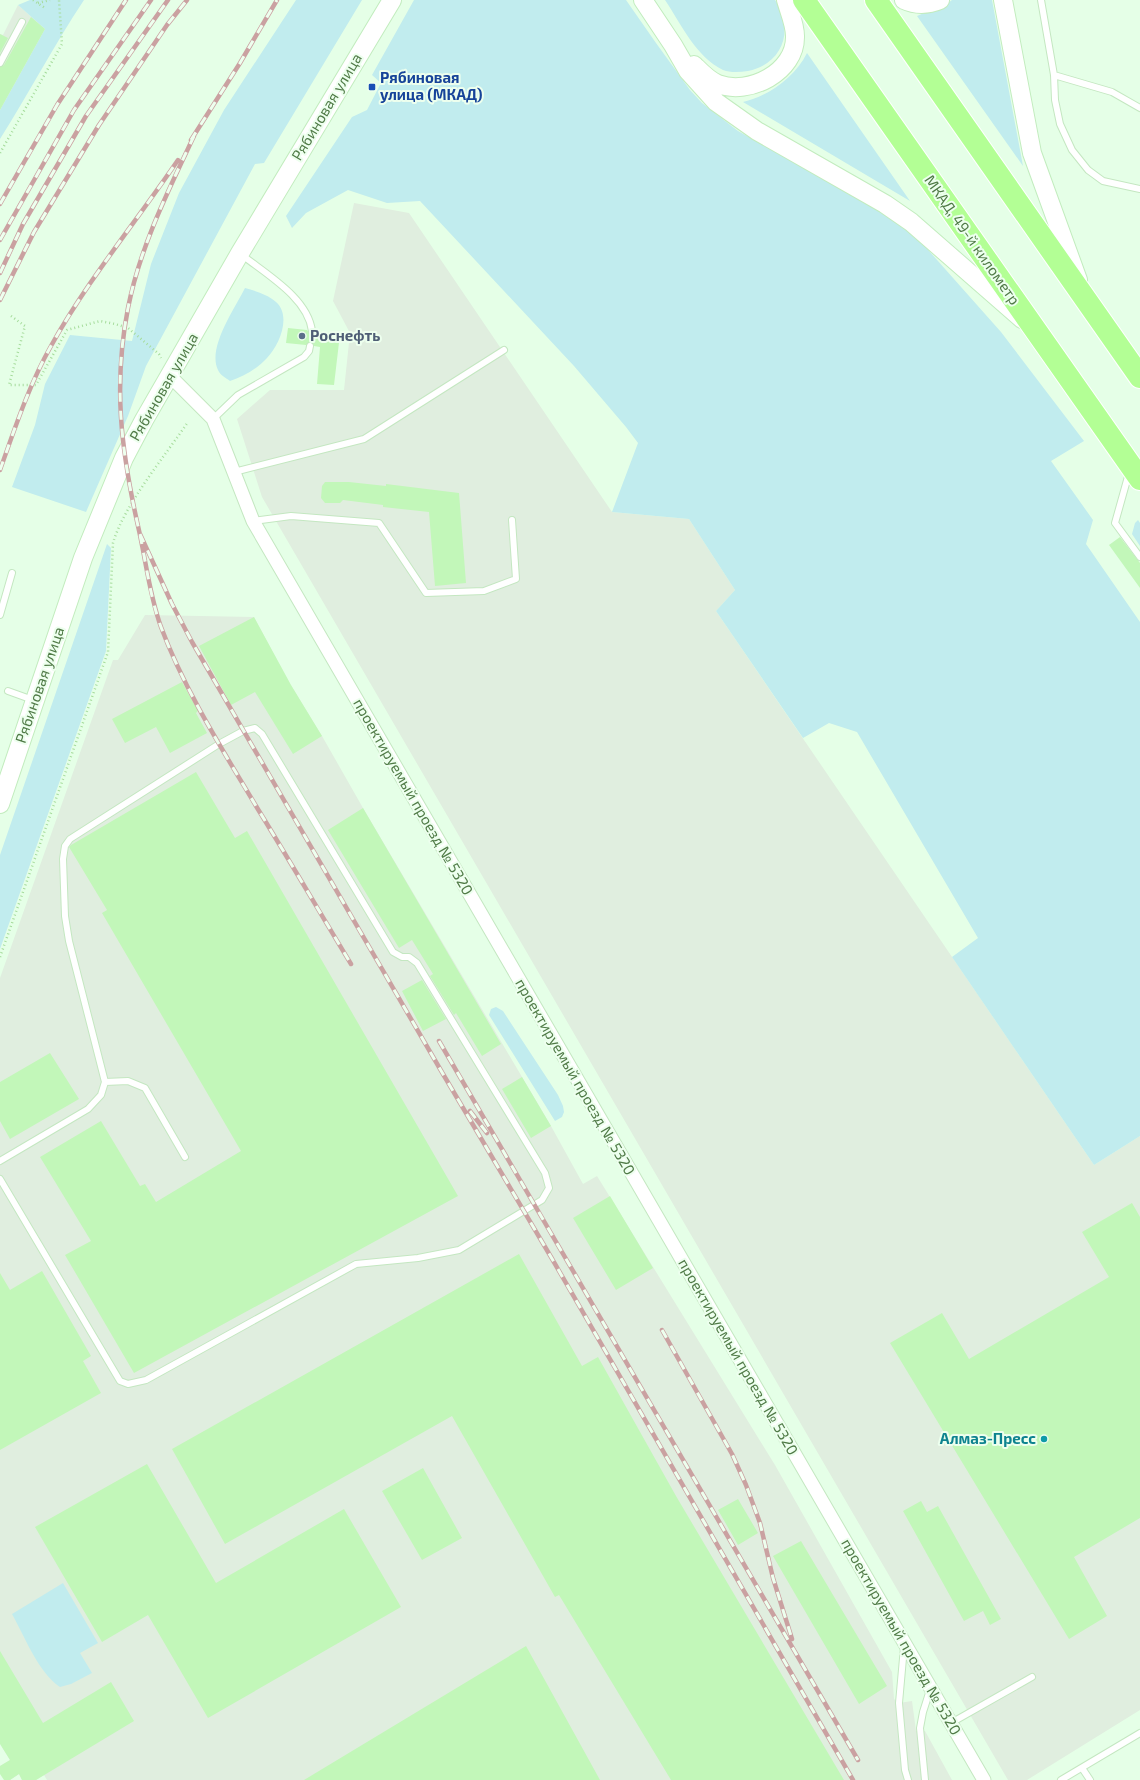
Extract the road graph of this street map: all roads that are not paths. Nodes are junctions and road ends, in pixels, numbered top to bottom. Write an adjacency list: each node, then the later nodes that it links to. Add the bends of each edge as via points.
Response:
1 (392, 0): 16 (street, Рябиновая улица)
2 (643, 0): 11 (street)
3 (786, 0): 11 (street, via 795,29 794,46 784,65 765,80 739,88 718,84 707,78)
4 (804, 0): 18 (highway, МКАД, 49-й километр)
5 (876, 0): 17 (highway)
6 (904, 0): 7 (street, via 928,4)
7 (940, 0)
8 (1003, 0): 17 (street, via 1032,153)
9 (1041, 0): 13 (lane)
10 (22, 22): 12 (lane)
11 (673, 45): 18 (street, via 695,81 723,108 757,131 885,204 911,222)
12 (0, 63)
13 (1054, 75): 14 (lane, via 1112,92); 15 (lane, via 1055,100 1060,124 1072,150 1088,170 1103,181)
14 (1140, 108)
15 (1140, 189)
16 (240, 253): 19 (lane, via 298,300 308,316); 22 (street, Рябиновая улица)
17 (1085, 298): 23 (highway)
18 (1034, 328): 26 (highway, МКАД, 49-й километр)
19 (312, 331)
20 (310, 346): 24 (lane, via 304,357 238,395)
21 (504, 350): 25 (lane, via 364,439)
22 (170, 376): 24 (street, проектируемый проезд № 5320); 33 (street, Рябиновая улица, via 124,458 83,558)
23 (1140, 377)
24 (213, 419): 25 (street, проектируемый проезд № 5320)
25 (234, 472): 28 (street, проектируемый проезд № 5320)
26 (1135, 473): 29 (lane, via 1115,523)
27 (512, 520): 28 (lane, via 516,579 484,591 426,593 379,523 291,516)
28 (253, 521): 39 (street, проектируемый проезд № 5320)
29 (1140, 557)
30 (12, 573): 31 (lane)
31 (0, 615)
32 (8, 691): 33 (lane)
33 (34, 700): 34 (street, Рябиновая улица)
34 (0, 804)
35 (105, 1082): 36 (lane, via 128,1081 144,1088); 37 (lane, via 101,1095 88,1109); 38 (lane, via 69,941 64,902 65,846 70,839 219,744 243,731 255,728 262,734 393,952 402,957 409,957 417,963 545,1173 549,1188 542,1200 459,1250 418,1258 356,1264 146,1380 128,1384 120,1381)
36 (185, 1157)
37 (0, 1161)
38 (0, 1180)
39 (905, 1644): 41 (street, проектируемый проезд № 5320); 45 (lane, via 899,1703)
40 (1032, 1677): 42 (lane)
41 (931, 1689): 42 (street, проектируемый проезд № 5320); 46 (lane, via 920,1728)
42 (951, 1723): 47 (street, проектируемый проезд № 5320)
43 (1140, 1733): 44 (lane)
44 (1082, 1768): 48 (lane); 49 (lane)
45 (908, 1780)
46 (925, 1780)
47 (984, 1780)
48 (1061, 1780)
49 (1090, 1780)

